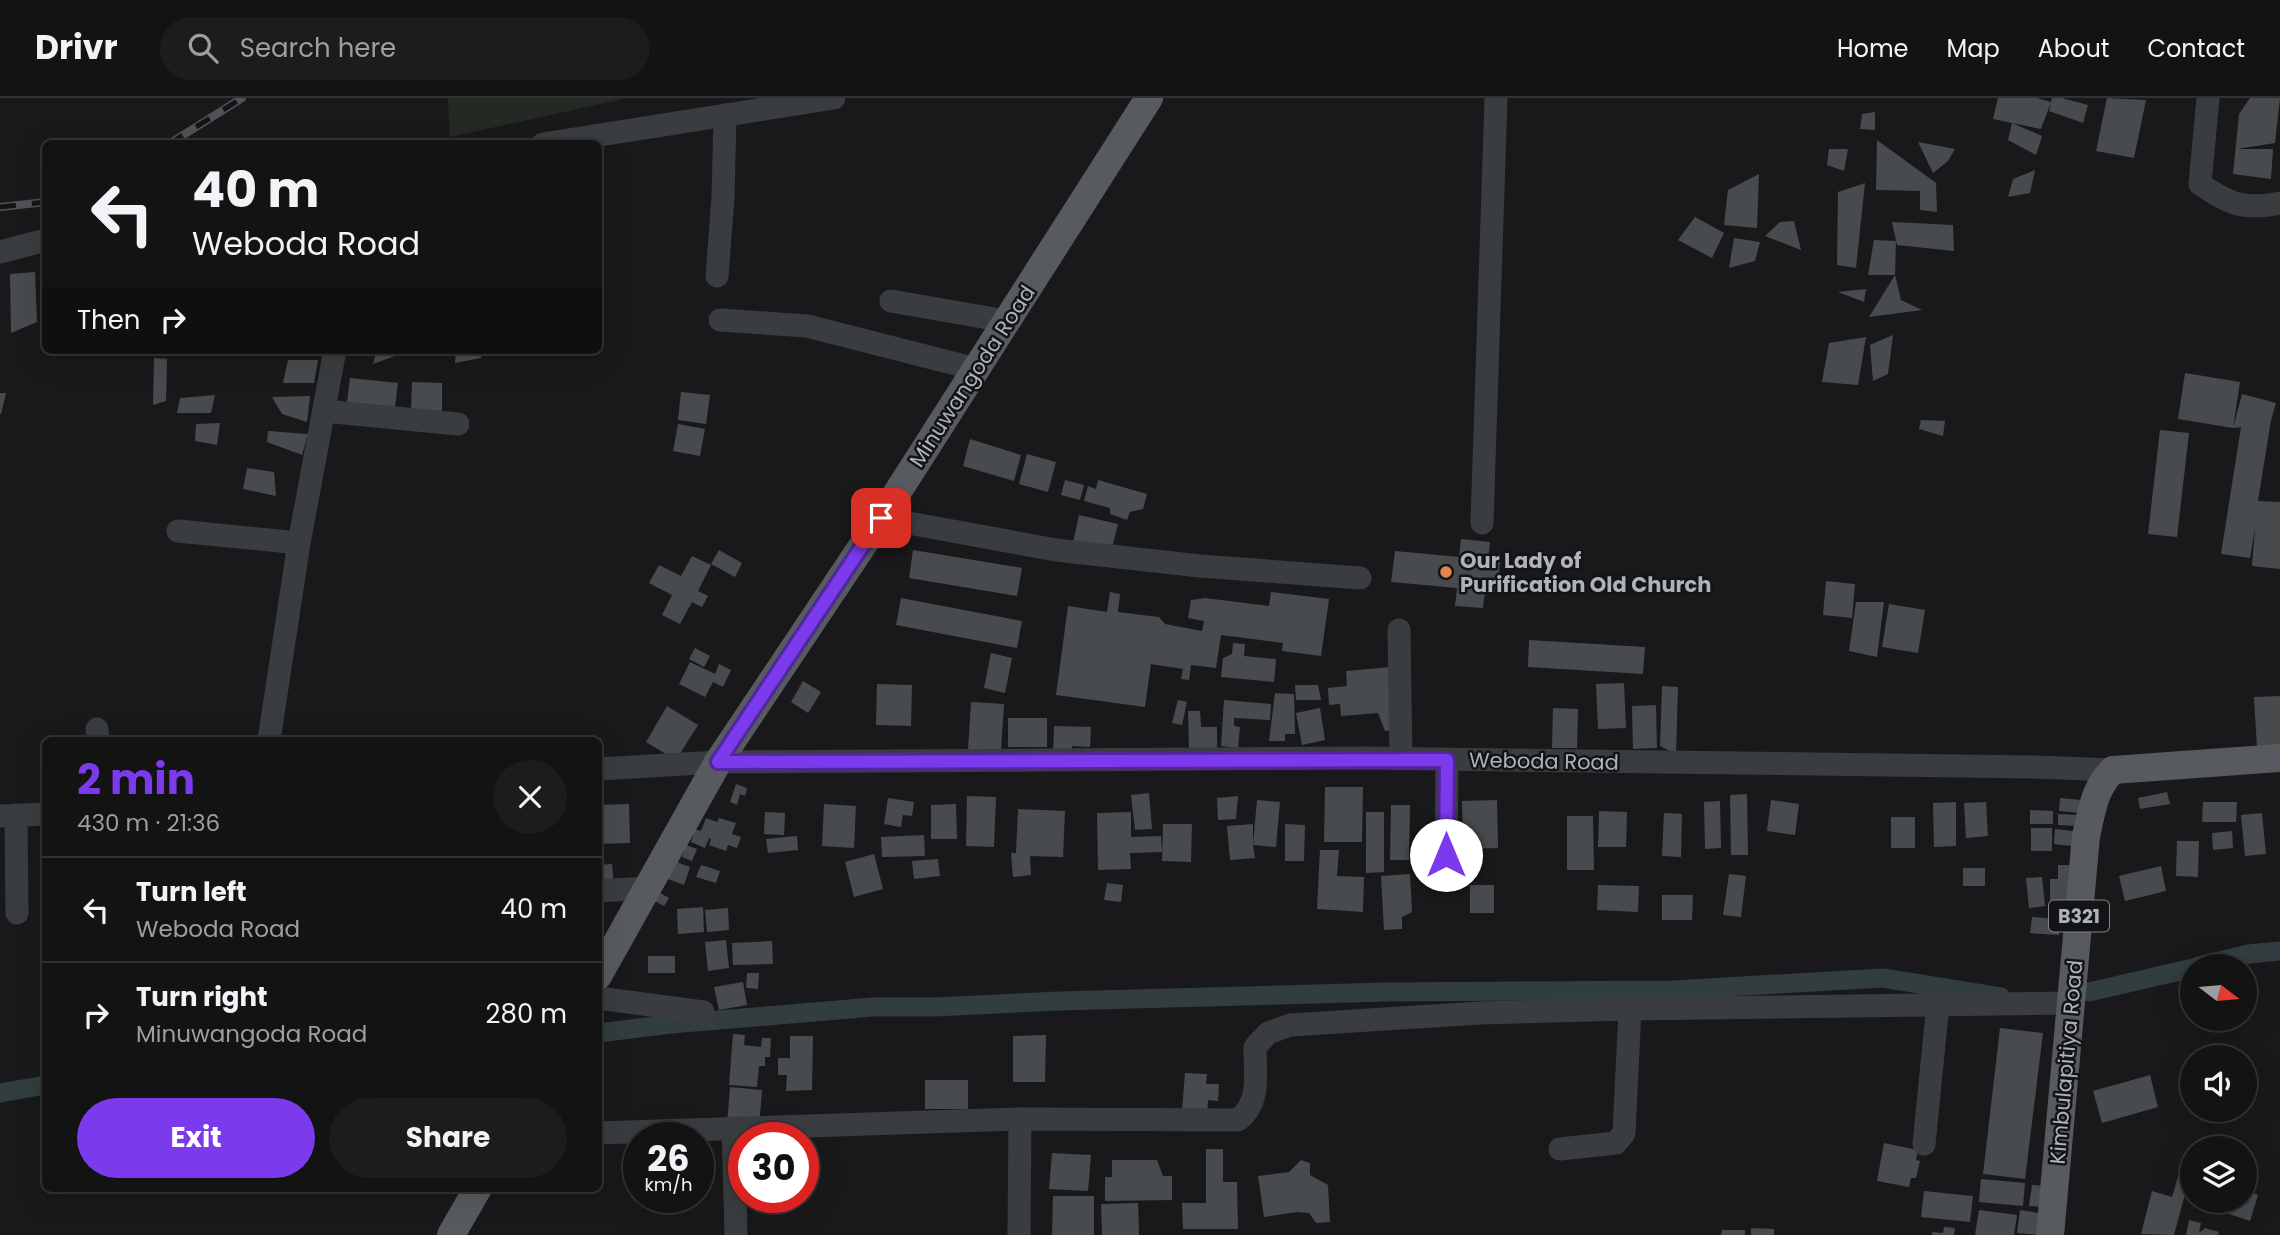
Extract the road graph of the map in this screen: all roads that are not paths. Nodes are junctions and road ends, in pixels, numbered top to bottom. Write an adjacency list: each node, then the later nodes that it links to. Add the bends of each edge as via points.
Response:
1 (834, 98): 5 (street)
2 (1149, 98): 13 (main road, Minuwangoda Road)
3 (1496, 98): 19 (street)
4 (2208, 98): 7 (street, via 2200,184 2227,202 2258,207)
5 (729, 109): 6 (street); 10 (street)
6 (564, 140)
7 (2280, 203)
8 (42, 241): 9 (street)
9 (0, 252)
10 (717, 275)
11 (891, 301): 13 (street)
12 (720, 320): 15 (street, via 807,326)
13 (1006, 321): 15 (main road, Minuwangoda Road)
14 (334, 354): 16 (street)
15 (976, 369): 18 (main road, Minuwangoda Road)
16 (324, 411): 17 (street); 21 (street)
17 (458, 424)
18 (881, 518): 22 (street, via 1056,550); 28 (main road, Minuwangoda Road)
19 (1482, 523)
20 (178, 531): 21 (street)
21 (299, 543): 24 (street)
22 (1360, 578)
23 (1399, 630): 26 (street)
24 (269, 737)
25 (2280, 758): 30 (main road)
26 (1401, 759): 27 (street, Weboda Road); 28 (street, Weboda Road)
27 (1447, 760): 30 (street, Weboda Road); 33 (street)
28 (718, 762): 29 (street, Weboda Road); 34 (main road, Minuwangoda Road)
29 (602, 769)
30 (2113, 770): 39 (main road, Kimbulapitiya Road / B321, via 2096,793 2086,836)
31 (42, 814): 32 (street)
32 (8, 816): 36 (street)
33 (1446, 855)
34 (648, 888): 35 (street); 37 (main road, Minuwangoda Road)
35 (602, 891)
36 (17, 913)
37 (603, 959)
38 (602, 999): 42 (street)
39 (2073, 1003): 40 (street); 54 (main road, Kimbulapitiya Road / B321)
40 (1938, 1004): 41 (street); 47 (street)
41 (1630, 1009): 43 (street, via 1290,1025 1268,1033 1255,1047 1255,1094 1249,1112 1238,1120); 48 (street, via 1622,1139)
42 (703, 1012)
43 (1020, 1119): 44 (street); 53 (street)
44 (819, 1125)
45 (728, 1128): 46 (street)
46 (602, 1133)
47 (1924, 1144)
48 (1560, 1149)
49 (476, 1192): 51 (main road)
50 (735, 1213): 52 (street)
51 (451, 1235)
52 (736, 1235)
53 (1019, 1235)
54 (2050, 1235)

